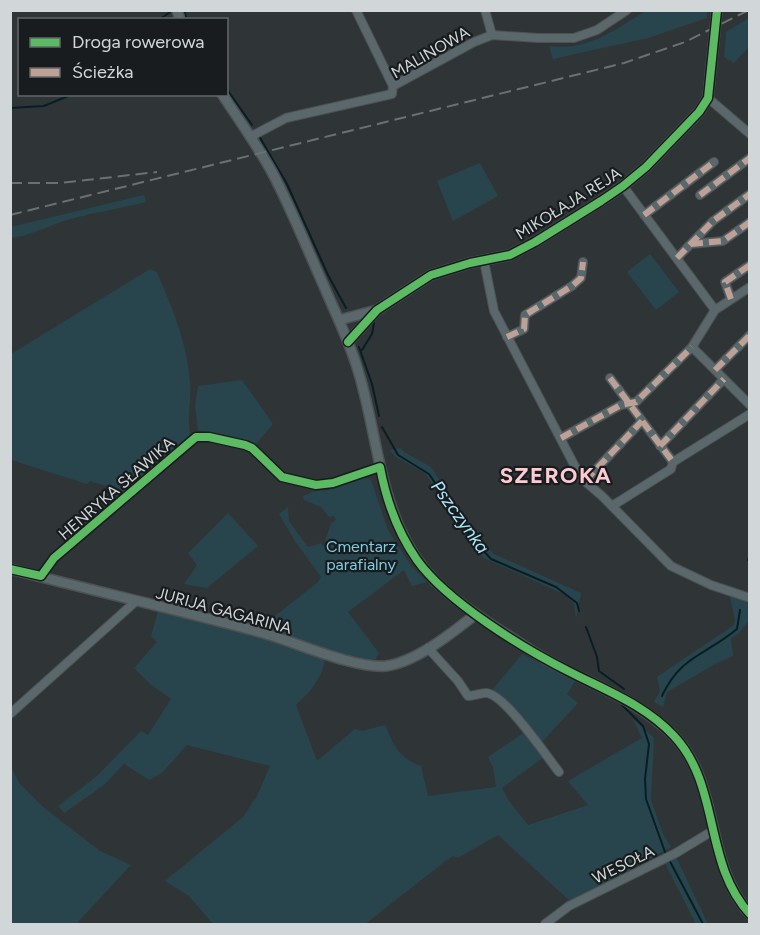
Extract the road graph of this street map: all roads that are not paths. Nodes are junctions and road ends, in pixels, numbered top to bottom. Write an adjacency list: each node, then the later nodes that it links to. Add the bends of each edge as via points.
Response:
1 (356, 10): 6 (street)
2 (485, 10): 5 (street)
3 (627, 10): 5 (street, MALINOWA, via 597,30 574,38)
4 (717, 10): 8 (street)
5 (492, 35): 6 (street, MALINOWA)
6 (393, 86): 10 (street, MALINOWA, via 392,94 286,118)
7 (223, 96): 10 (street)
8 (708, 98): 9 (street); 13 (street, MIKOŁAJA REJA, via 646,167)
9 (750, 134)
10 (250, 136): 27 (street, via 272,171)
11 (750, 158): 15 (street)
12 (714, 162): 16 (street)
13 (623, 186): 16 (street); 20 (street, MIKOŁAJA REJA, via 535,242 510,255)
14 (750, 194): 18 (street, via 713,221)
15 (700, 195)
16 (644, 215): 19 (street)
17 (750, 222): 18 (street, via 723,241)
18 (691, 244): 19 (street)
19 (677, 258): 26 (street)
20 (484, 261): 25 (street, MIKOŁAJA REJA, via 431,275); 29 (street, via 494,311)
21 (583, 262): 29 (street, via 581,278 525,315 524,329)
22 (750, 265): 24 (street, via 725,282)
23 (750, 287): 24 (street)
24 (731, 299): 26 (street)
25 (377, 310): 27 (street, MIKOŁAJA REJA); 30 (street, MIKOŁAJA REJA)
26 (715, 310): 31 (street)
27 (339, 320): 30 (street)
28 (750, 335): 32 (street)
29 (507, 337): 39 (street)
30 (348, 342): 42 (street, via 365,393)
31 (692, 347): 32 (street); 35 (street, via 636,402)
32 (716, 370): 34 (street)
33 (610, 378): 35 (street)
34 (724, 379): 36 (street); 40 (street)
35 (629, 403): 38 (street); 39 (street)
36 (750, 405)
37 (750, 414): 41 (street)
38 (642, 422): 40 (street); 43 (street)
39 (561, 438): 43 (street)
40 (660, 446): 41 (street)
41 (673, 462): 44 (street, via 671,469)
42 (380, 467): 46 (street, HENRYKA SŁAWIKA, via 316,485 282,477 252,448 195,437 54,558); 49 (street, via 393,512 416,559 442,588)
43 (585, 481): 44 (street)
44 (612, 506): 47 (street, via 671,566)
45 (10, 569): 46 (street, JURIJA GAGARINA)
46 (41, 576): 48 (street, JURIJA GAGARINA)
47 (750, 598)
48 (135, 602): 50 (street, JURIJA GAGARINA, via 264,634 364,665 394,664); 51 (street)
49 (476, 614): 50 (street, JURIJA GAGARINA); 53 (street, via 554,664 630,702 665,728 695,765)
50 (428, 648): 52 (street, via 468,696 487,693 502,701)
51 (10, 714)
52 (559, 772)
53 (714, 830): 54 (street, via 730,888); 55 (street, WESOŁA, via 569,906)
54 (750, 914)
55 (545, 924)

